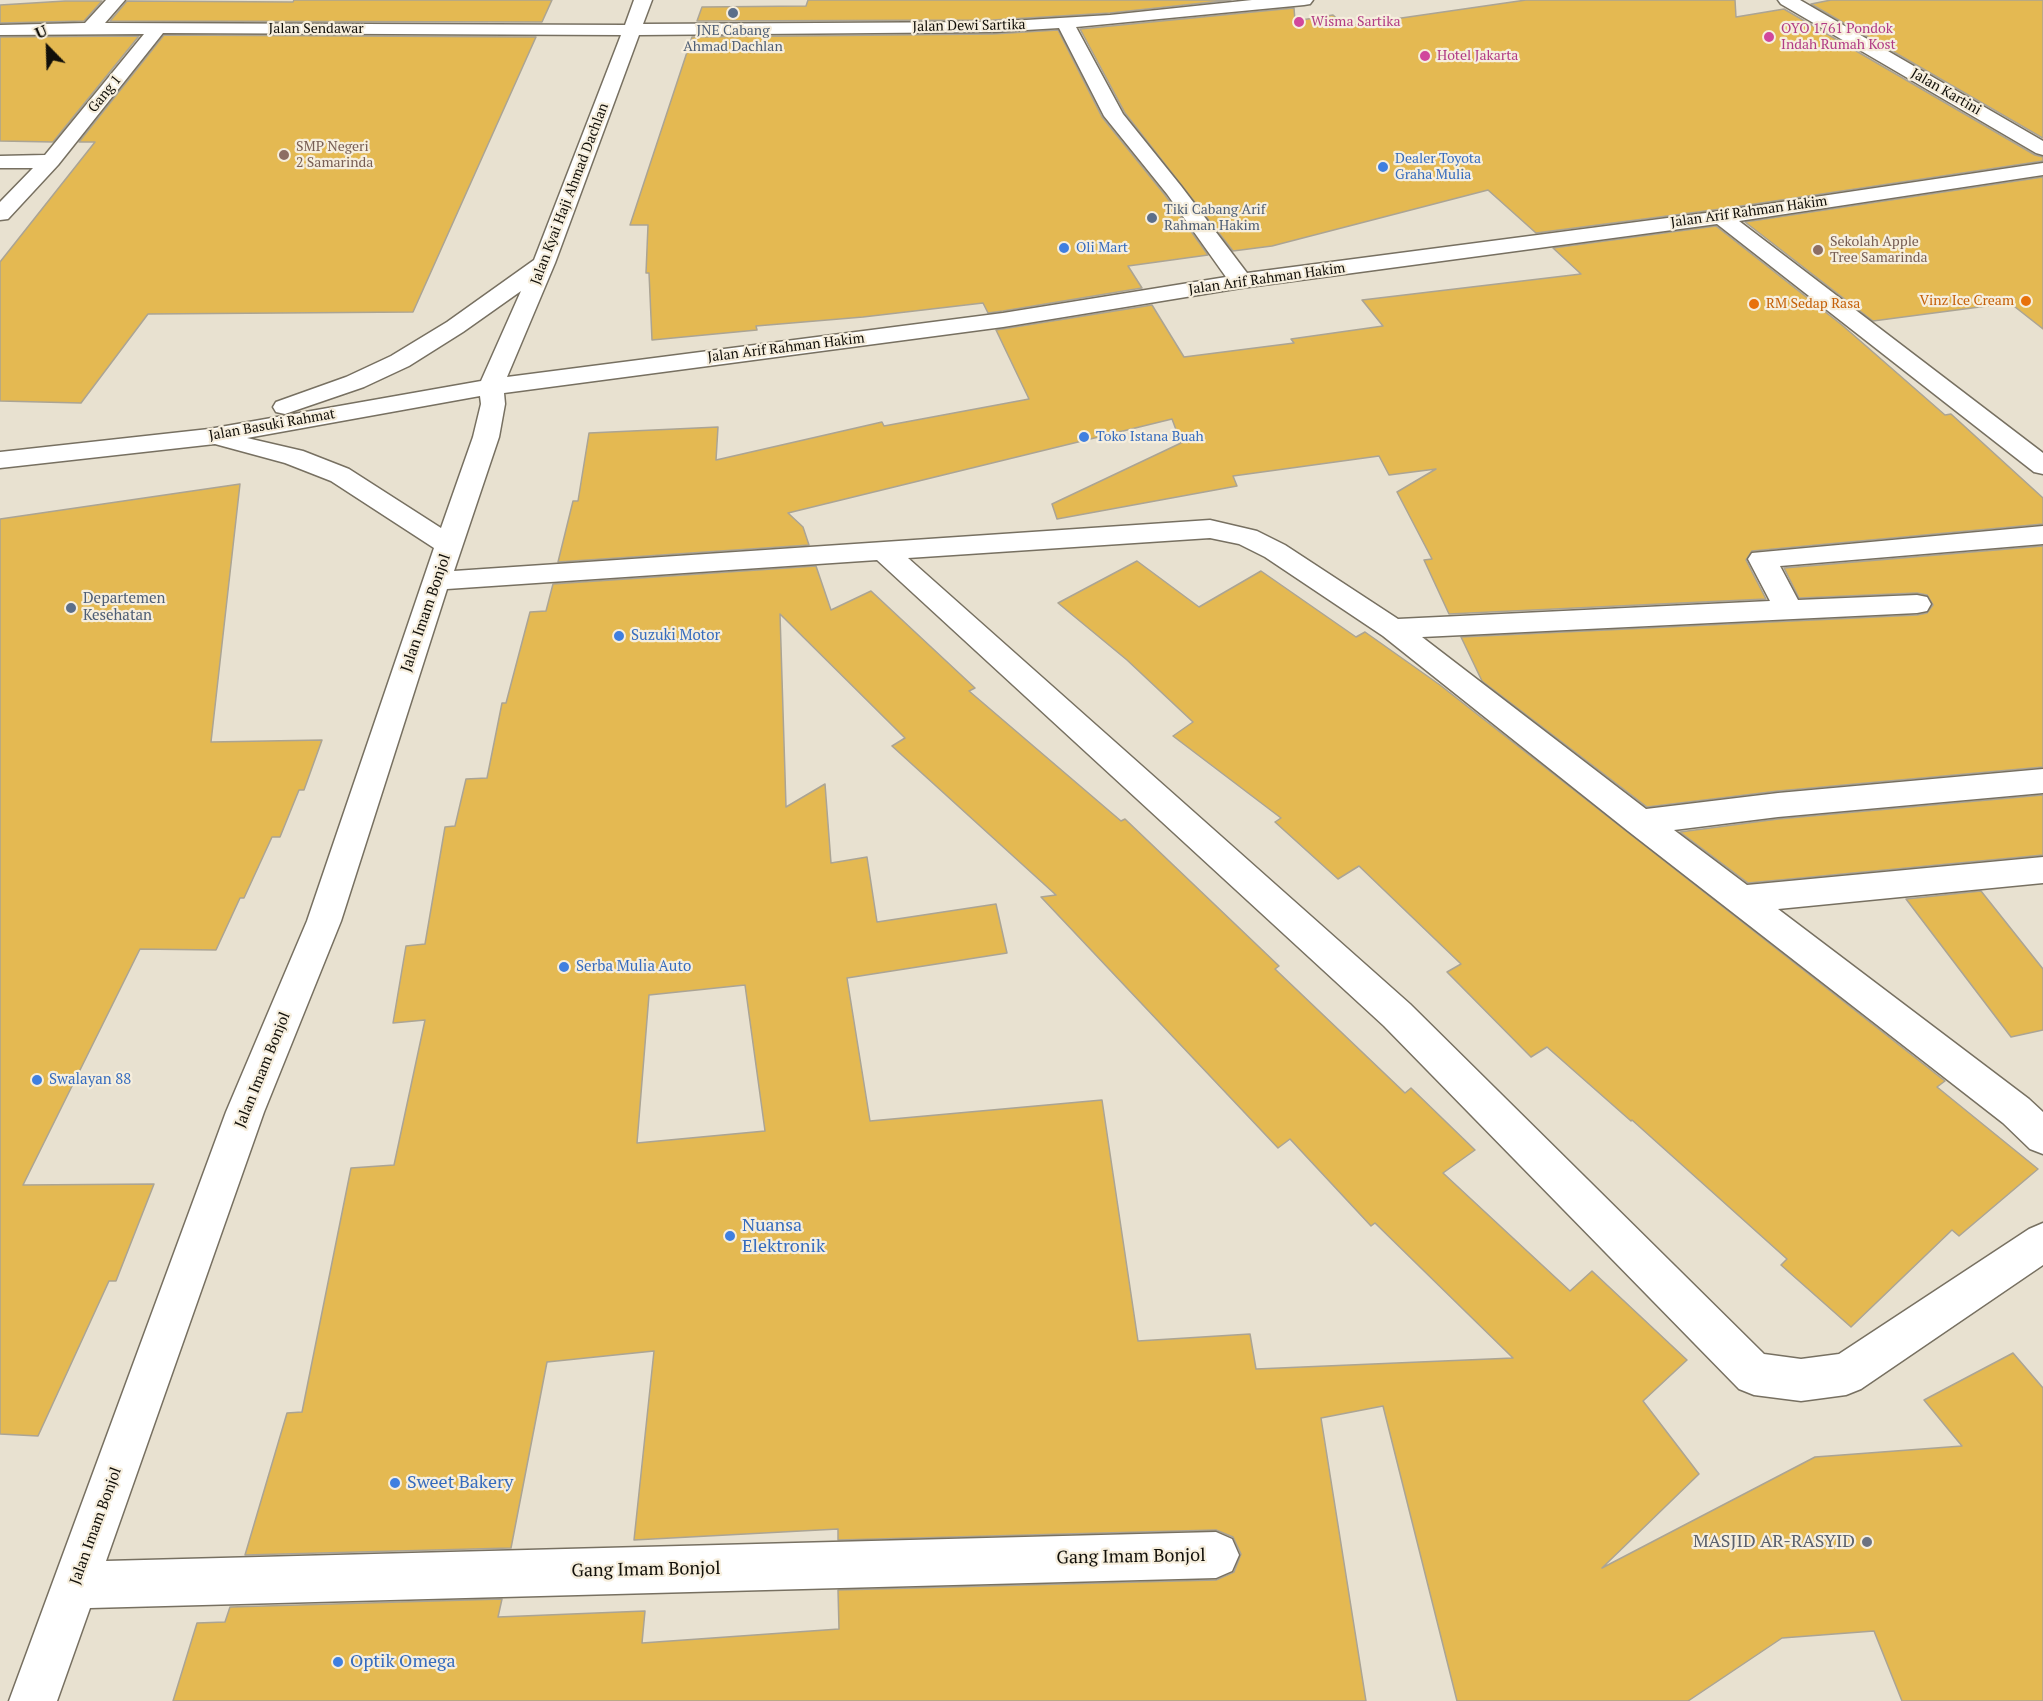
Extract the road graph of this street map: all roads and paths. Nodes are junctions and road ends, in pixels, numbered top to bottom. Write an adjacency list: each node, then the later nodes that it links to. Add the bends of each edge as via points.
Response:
1 (116, 0): 6 (street)
2 (643, 0): 9 (street, Jalan Kyai Haji Ahmad Dachlan)
3 (1304, 0): 5 (street, Jalan Dewi Sartika)
4 (1788, 0): 10 (street, Jalan Kartini)
5 (1065, 23): 9 (street, Jalan Dewi Sartika); 17 (street, via 1114,116)
6 (91, 28): 7 (street, Jalan Sendawar); 8 (street, Jalan Sendawar)
7 (158, 28): 9 (street, Jalan Sendawar); 11 (street, Gang 1)
8 (0, 30)
9 (633, 30): 16 (street, Jalan Kyai Haji Ahmad Dachlan)
10 (2043, 149)
11 (51, 161): 12 (street); 14 (street, Gang 1)
12 (0, 162)
13 (2043, 169): 15 (street, Jalan Arif Rahman Hakim)
14 (0, 214)
15 (1721, 217): 17 (street, Jalan Arif Rahman Hakim); 21 (street)
16 (544, 263): 18 (street, Jalan Kyai Haji Ahmad Dachlan); 19 (street, via 455,327 391,365 355,382)
17 (1241, 281): 18 (street, Jalan Arif Rahman Hakim, via 1003,320)
18 (491, 387): 19 (street, Jalan Basuki Rahmat); 23 (street, Jalan Imam Bonjol, via 493,404 486,437)
19 (197, 438): 20 (street, Jalan Basuki Rahmat); 23 (street, via 247,444 340,475)
20 (0, 460)
21 (2043, 466)
22 (2043, 535): 27 (street, via 1762,559)
23 (449, 544): 25 (street, Jalan Imam Bonjol)
24 (883, 552): 25 (street); 28 (street, via 1210,529 1247,537 1275,551); 34 (street, via 1396,1015 1754,1374 1801,1380 1846,1374)
25 (436, 581): 36 (street, Jalan Imam Bonjol, via 324,921 245,1112)
26 (1917, 604): 27 (street)
27 (1789, 610): 28 (street)
28 (1393, 629): 30 (street)
29 (2043, 781): 30 (street)
30 (1640, 822): 32 (street)
31 (2043, 870): 32 (street)
32 (1742, 899): 33 (street, via 2016,1111)
33 (2043, 1137)
34 (2043, 1242)
35 (1216, 1555): 36 (street, Gang Imam Bonjol)
36 (75, 1585): 37 (street, Jalan Imam Bonjol)
37 (33, 1701)

